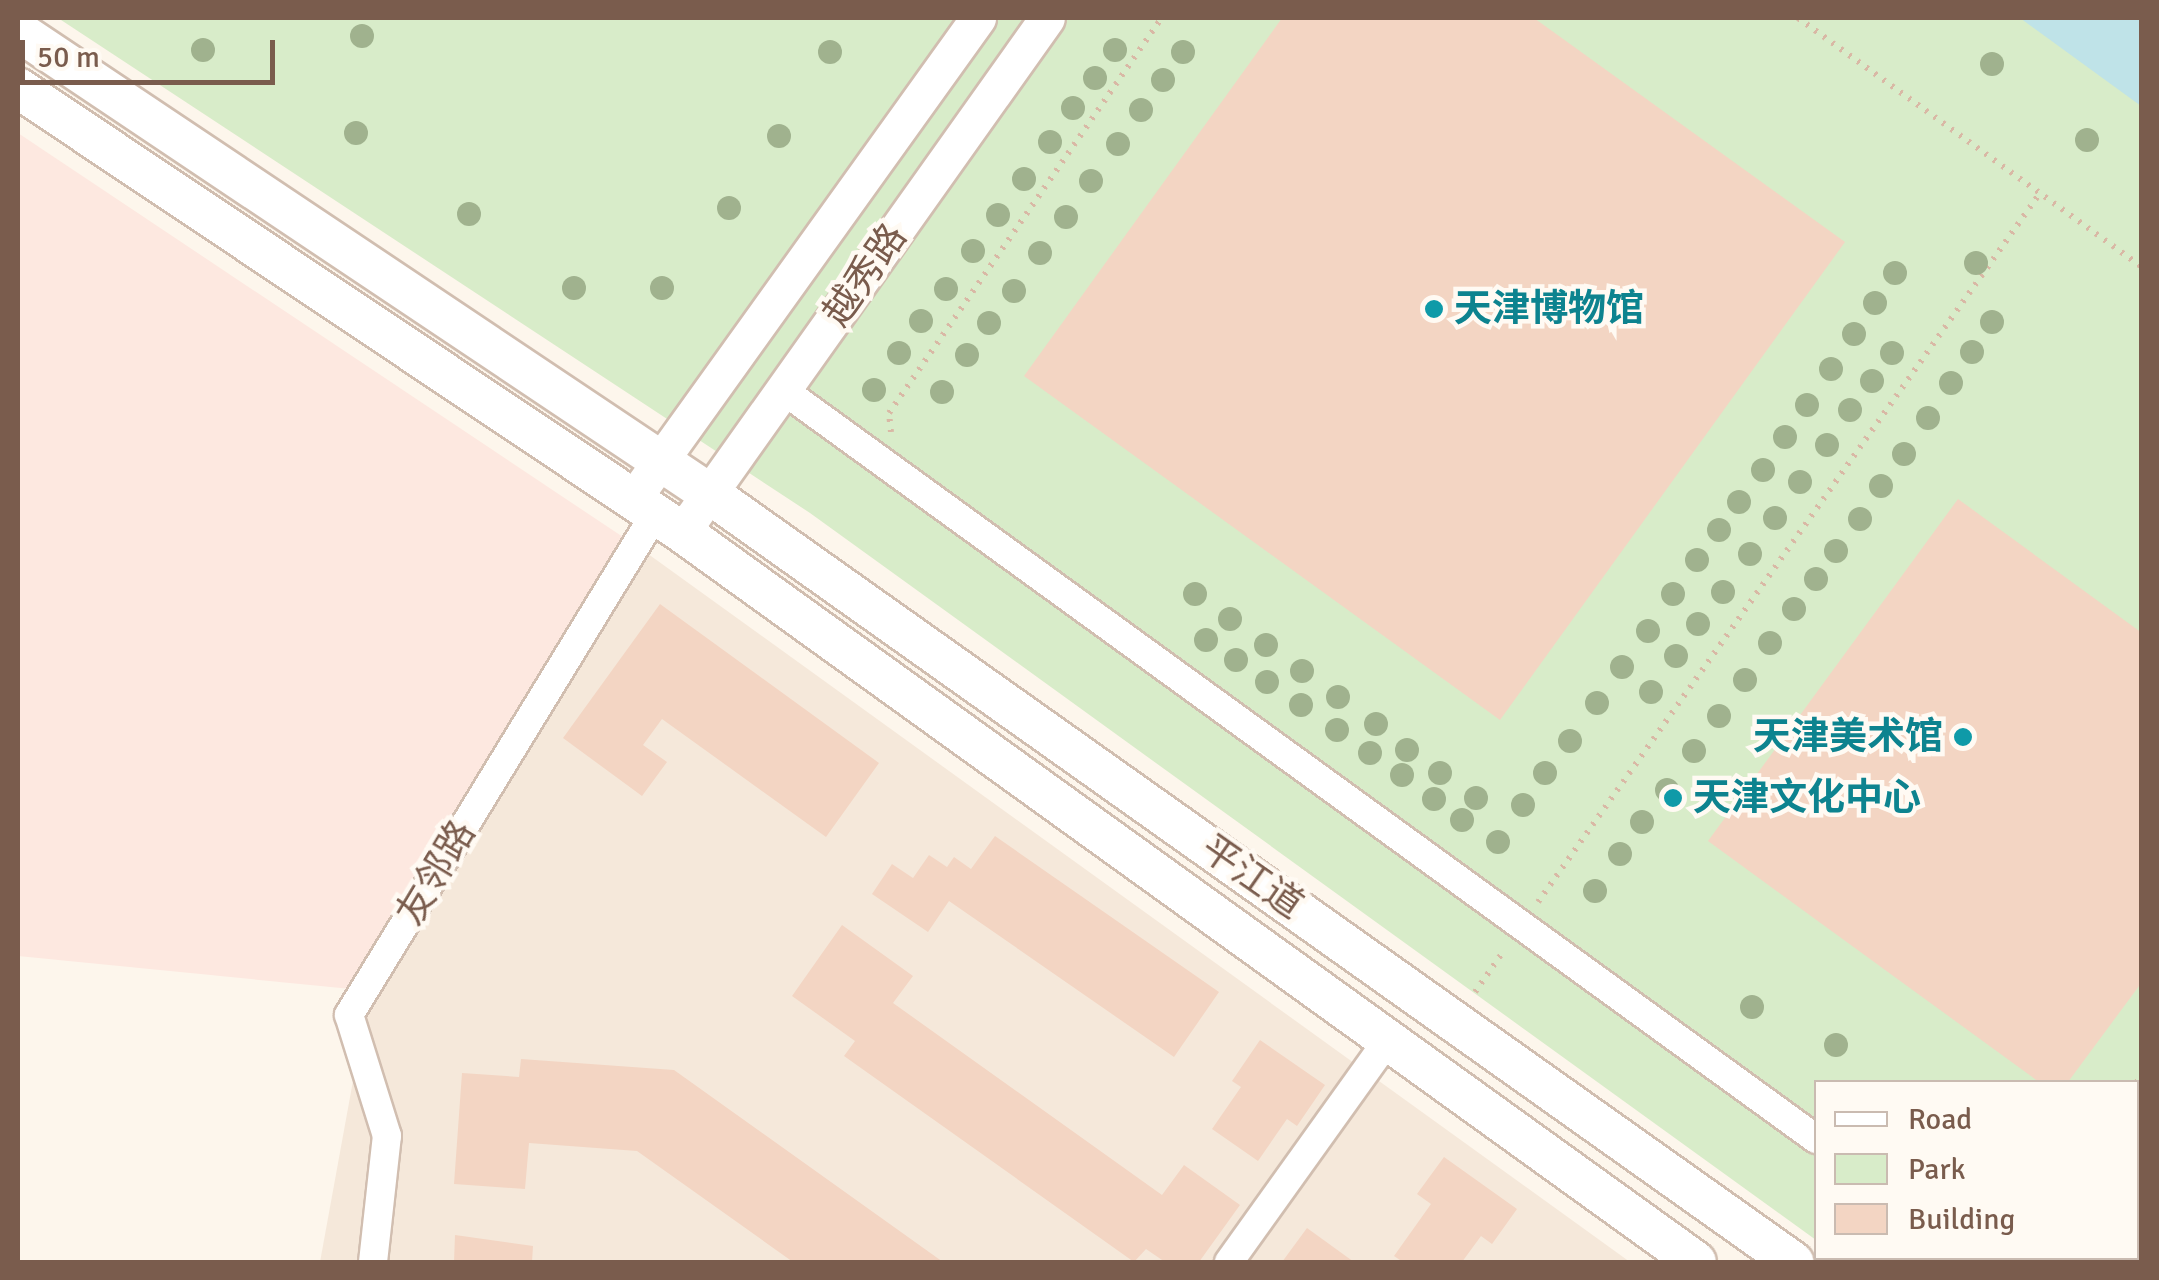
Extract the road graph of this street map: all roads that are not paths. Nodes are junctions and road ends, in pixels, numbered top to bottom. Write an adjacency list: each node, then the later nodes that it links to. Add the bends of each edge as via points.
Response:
1 (978, 18): 6 (street, 越秀路)
2 (1047, 18): 5 (street, 越秀路)
3 (18, 30): 6 (main road, 平江道)
4 (18, 88): 8 (main road, 平江道)
5 (784, 390): 7 (street, 越秀路); 10 (street)
6 (660, 461): 7 (main road, 平江道); 8 (street, 越秀路)
7 (710, 494): 8 (street, 越秀路); 14 (main road, 平江道)
8 (657, 515): 9 (main road, 平江道); 11 (street, 友邻路, via 350,1015 387,1136)
9 (1386, 1043): 12 (street); 13 (main road, 平江道)
10 (1814, 1139)
11 (373, 1262)
12 (1229, 1262)
13 (1696, 1262)
14 (1793, 1262)

